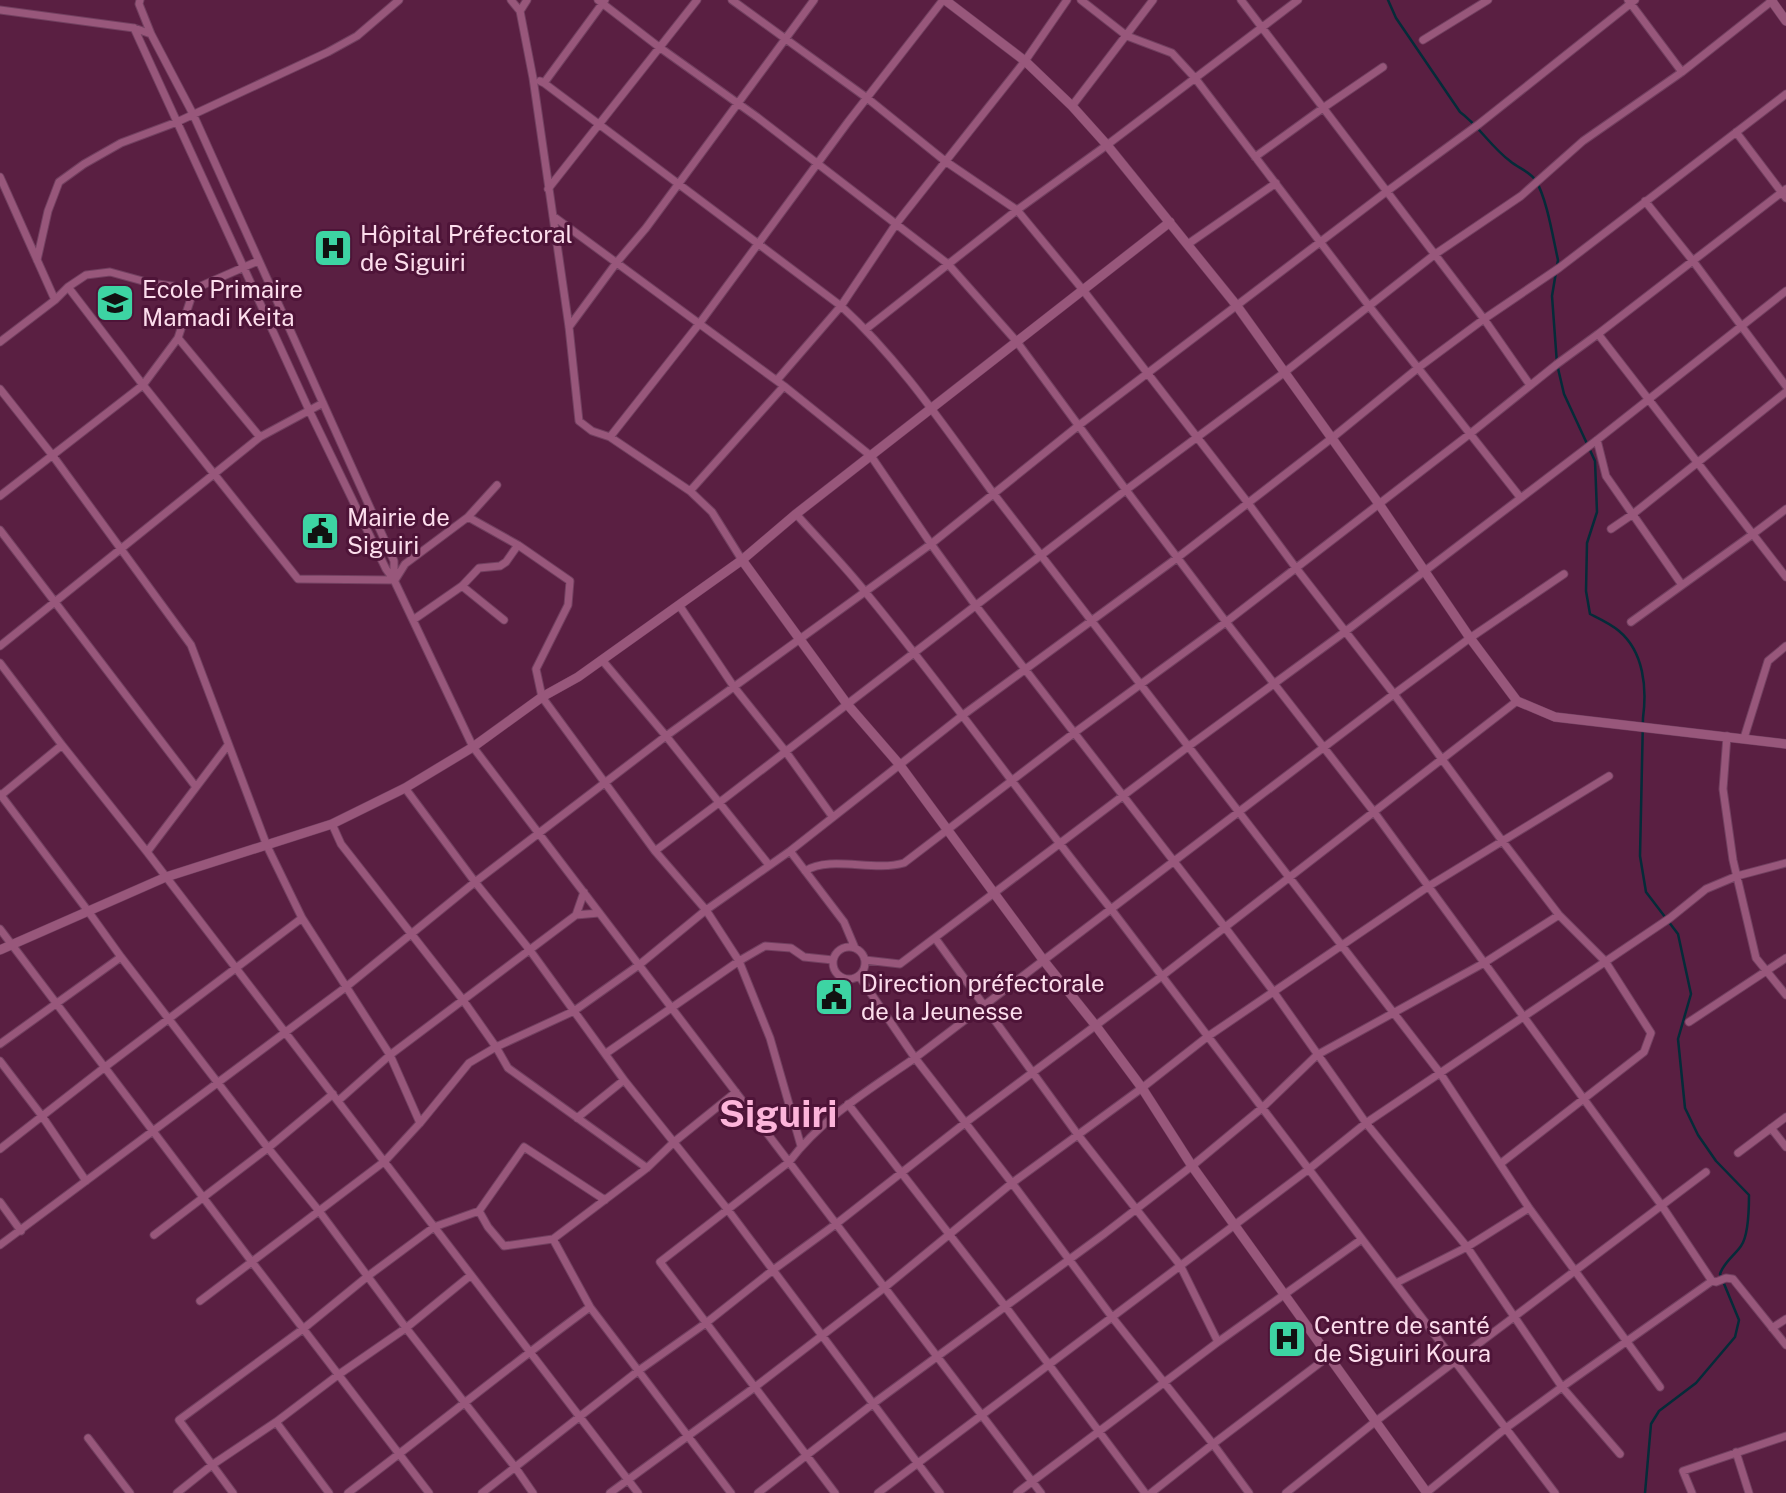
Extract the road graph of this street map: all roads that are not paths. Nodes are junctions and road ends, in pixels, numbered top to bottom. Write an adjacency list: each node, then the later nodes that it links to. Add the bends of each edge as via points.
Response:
1 (140, 0): 23 (street)
2 (399, 0): 39 (street, via 357,36)
3 (511, 0): 19 (street)
4 (527, 0): 19 (street)
5 (697, 0): 27 (street)
6 (732, 0): 25 (street)
7 (814, 0): 25 (street)
8 (944, 0): 28 (street); 35 (street)
9 (1067, 0): 28 (street)
10 (1081, 0): 24 (street)
11 (1153, 0): 24 (street)
12 (1241, 0): 21 (street)
13 (1298, 0): 21 (street)
14 (1488, 0): 26 (street)
15 (1772, 0): 20 (street); 30 (street)
16 (602, 1): 27 (street); 33 (street)
17 (1631, 1): 30 (street); 51 (street)
18 (0, 10): 22 (street)
19 (520, 11): 31 (street)
20 (1786, 21)
21 (1262, 27): 32 (street); 38 (street)
22 (134, 28): 23 (street); 40 (street)
23 (151, 34): 39 (street)
24 (1127, 36): 32 (street, via 1172,53); 37 (street)
25 (785, 39): 35 (street); 36 (street)
26 (1423, 40)
27 (659, 47): 36 (street); 41 (street)
28 (1025, 61): 37 (street); 45 (street)
29 (1383, 67): 38 (street)
30 (1682, 72): 61 (street, via 1583,141 1521,196)
31 (533, 78): 33 (street); 50 (street)
32 (1195, 78): 43 (street); 44 (street)
33 (544, 83): 41 (street)
34 (1786, 94): 42 (street)
35 (867, 98): 45 (street); 46 (street)
36 (738, 103): 46 (street); 49 (street)
37 (1072, 106): 43 (street)
38 (1323, 108): 44 (street); 51 (street)
39 (192, 114): 40 (street); 63 (street)
40 (177, 122): 62 (street, via 121,143 59,182); 67 (street)
41 (599, 125): 49 (street); 50 (street)
42 (1736, 132): 52 (street); 53 (street)
43 (1107, 145): 54 (street); 56 (street)
44 (1255, 157): 48 (street)
45 (945, 162): 54 (street); 57 (street)
46 (819, 164): 57 (street); 60 (street)
47 (0, 177): 62 (street)
48 (1276, 183): 58 (street); 59 (street)
49 (678, 185): 60 (street); 65 (street)
50 (548, 189): 55 (street)
51 (1387, 192): 58 (street); 61 (street)
52 (1785, 193): 64 (street)
53 (1645, 201): 64 (street); 76 (street)
54 (1017, 210): 66 (street); 70 (street)
55 (553, 216): 65 (street); 79 (street)
56 (1170, 222): 59 (street); 70 (street)
57 (896, 224): 66 (street); 73 (street)
58 (1321, 241): 74 (street); 75 (street)
59 (1188, 244): 74 (street)
60 (758, 245): 73 (street); 77 (street)
61 (1434, 256): 75 (street); 76 (street)
62 (37, 260): 72 (street)
63 (258, 261): 67 (street); 95 (street)
64 (1693, 261): 78 (street); 81 (street)
65 (617, 262): 77 (street); 79 (street)
66 (948, 264): 80 (street); 84 (street)
67 (244, 267): 69 (street); 97 (street)
68 (68, 287): 69 (street, via 86,275 110,272); 72 (street); 89 (street)
69 (194, 289): 82 (street)
70 (1083, 290): 84 (street); 87 (street)
71 (1786, 291): 78 (street)
72 (55, 300): 83 (street)
73 (841, 306): 80 (street); 88 (street)
74 (1237, 306): 86 (street); 87 (street)
75 (1369, 306): 85 (street); 86 (street)
76 (1484, 319): 85 (street); 90 (street)
77 (699, 324): 88 (street); 101 (street)
78 (1741, 326): 91 (street); 94 (street)
79 (569, 327): 101 (street, via 579,421)
80 (866, 329): 96 (street)
81 (1598, 334): 90 (street); 94 (street)
82 (178, 338): 89 (street); 100 (street)
83 (0, 342)
84 (1017, 342): 96 (street); 98 (street)
85 (1418, 368): 99 (street); 103 (street)
86 (1285, 372): 102 (street); 103 (street)
87 (1149, 373): 98 (street); 102 (street)
88 (780, 383): 106 (street); 111 (street)
89 (143, 385): 105 (street); 108 (street)
90 (1530, 386): 99 (street)
91 (1786, 386)
92 (0, 389): 105 (street)
93 (1786, 392): 107 (street)
94 (1648, 399): 104 (street); 107 (street)
95 (323, 403): 97 (street); 134 (street, via 394,561)
96 (931, 409): 106 (street); 112 (street)
97 (309, 410): 100 (street); 134 (street)
98 (1079, 426): 110 (street); 112 (street)
99 (1471, 433): 114 (street); 116 (street)
100 (260, 436): 108 (street)
101 (610, 437): 111 (street)
102 (1198, 438): 110 (street); 115 (street)
103 (1332, 438): 115 (street); 116 (street)
104 (1591, 444): 114 (street); 119 (street, via 1606,476)
105 (53, 456): 113 (street); 126 (street)
106 (871, 456): 118 (street); 124 (street)
107 (1698, 463): 119 (street); 123 (street)
108 (214, 475): 126 (street); 134 (street, via 298,579)
109 (497, 485): 120 (street)
110 (1126, 490): 127 (street); 128 (street)
111 (690, 491): 129 (street, via 712,512)
112 (993, 493): 124 (street); 127 (street)
113 (0, 496)
114 (1520, 497): 131 (street)
115 (1248, 503): 128 (street); 130 (street)
116 (1379, 504): 130 (street); 131 (street)
117 (1786, 509): 123 (street)
118 (796, 514): 129 (street); 137 (street)
119 (1633, 514): 121 (street); 135 (street)
120 (468, 517): 125 (street); 134 (street, via 405,564)
121 (1611, 528)
122 (0, 530): 138 (street)
123 (1753, 534): 133 (street); 135 (street)
124 (931, 544): 137 (street); 140 (street)
125 (518, 545): 136 (street, via 506,562 479,568); 159 (street, via 570,581 568,605 536,669)
126 (122, 548): 138 (street); 169 (street, via 191,645)
127 (1041, 555): 140 (street); 143 (street)
128 (1177, 558): 143 (street); 144 (street)
129 (742, 560): 139 (street); 148 (street)
130 (1296, 568): 144 (street); 146 (street)
131 (1425, 570): 146 (street); 147 (street)
132 (1564, 573): 147 (street)
133 (1786, 577)
134 (394, 580): 141 (street)
135 (1682, 585): 145 (street)
136 (461, 586): 141 (street); 142 (street)
137 (866, 592): 148 (street); 151 (street)
138 (54, 602): 149 (street); 179 (street)
139 (679, 605): 152 (street); 157 (street)
140 (976, 606): 151 (street); 154 (street)
141 (413, 620): 171 (street)
142 (504, 620)
143 (1092, 620): 154 (street); 156 (street)
144 (1226, 622): 155 (street); 156 (street)
145 (1630, 622)
146 (1346, 631): 155 (street); 158 (street)
147 (1470, 638): 158 (street); 160 (street)
148 (799, 640): 157 (street); 161 (street)
149 (0, 646)
150 (1786, 646): 166 (street, via 1768,661)
151 (914, 653): 161 (street); 162 (street)
152 (602, 660): 159 (street); 164 (street)
153 (0, 663): 168 (street)
154 (1026, 669): 162 (street); 163 (street)
155 (1275, 684): 170 (street); 172 (street)
156 (1141, 685): 163 (street); 170 (street)
157 (734, 687): 164 (street); 173 (street)
158 (1394, 694): 172 (street); 174 (street)
159 (542, 697): 171 (street); 178 (street)
160 (1517, 701): 165 (street, via 1555,717); 174 (street)
161 (847, 704): 173 (street); 175 (street)
162 (963, 715): 175 (street); 177 (street)
163 (1074, 733): 177 (street); 182 (street)
164 (666, 736): 178 (street); 183 (street)
165 (1727, 736): 166 (street); 200 (street, via 1723,789)
166 (1744, 738): 167 (street)
167 (1786, 744)
168 (62, 745): 181 (street); 195 (street)
169 (228, 745): 179 (street); 192 (street)
170 (1189, 746): 182 (street); 184 (street)
171 (473, 747): 180 (street); 189 (street)
172 (1322, 747): 184 (street); 185 (street)
173 (786, 752): 183 (street); 186 (street)
174 (1443, 759): 185 (street); 190 (street)
175 (899, 764): 186 (street); 188 (street)
176 (1609, 776): 190 (street)
177 (1012, 781): 188 (street); 191 (street)
178 (606, 782): 189 (street); 193 (street)
179 (196, 787): 195 (street)
180 (405, 788): 187 (street); 203 (street)
181 (0, 795): 209 (street)
182 (1123, 797): 191 (street); 196 (street)
183 (720, 802): 193 (street); 198 (street)
184 (1239, 811): 196 (street); 202 (street)
185 (1374, 812): 202 (street); 204 (street)
186 (832, 816): 194 (street)
187 (332, 824): 192 (street); 216 (street, via 341,844)
188 (947, 831): 199 (street, via 904,863 825,863); 206 (street)
189 (539, 833): 203 (street); 205 (street)
190 (1503, 842): 204 (street); 212 (street)
191 (1059, 845): 206 (street); 207 (street)
192 (267, 846): 201 (street); 213 (street)
193 (655, 850): 208 (street)
194 (790, 851): 198 (street); 199 (street)
195 (147, 852): 201 (street)
196 (1174, 861): 207 (street); 214 (street)
197 (1786, 863): 200 (street)
198 (769, 865): 208 (street)
199 (805, 871): 220 (street, via 844,922)
200 (1737, 876): 229 (street, via 1706,889); 233 (street, via 1756,958)
201 (166, 877): 209 (street); 232 (street)
202 (1288, 877): 214 (street); 219 (street)
203 (475, 883): 216 (street); 221 (street)
204 (1429, 886): 219 (street); 230 (street)
205 (584, 892): 210 (street); 211 (street)
206 (995, 894): 217 (street); 228 (street)
207 (1111, 909): 228 (street); 235 (street)
208 (706, 910): 227 (street); 231 (street)
209 (88, 911): 218 (street); 223 (street)
210 (599, 913): 211 (street); 231 (street)
211 (576, 915): 221 (street)
212 (1559, 915): 229 (street); 230 (street)
213 (302, 918): 232 (street); 236 (street)
214 (1224, 926): 235 (street); 237 (street)
215 (0, 929): 218 (street)
216 (411, 933): 236 (street); 239 (street)
217 (935, 938): 226 (street, via 900,964); 241 (street)
218 (12, 944): 222 (street); 240 (street)
219 (1342, 944): 237 (street); 244 (street)
220 (855, 948): 225 (street, via 839,950); 226 (street)
221 (529, 949): 239 (street); 243 (street)
222 (0, 950)
223 (121, 957): 240 (street); 246 (street)
224 (1786, 958): 233 (street)
225 (833, 960): 227 (street, via 765,946); 234 (street, via 838,975)
226 (865, 960): 234 (street)
227 (739, 961): 242 (street); 280 (street, via 769,1038)
228 (1044, 961): 241 (street); 248 (street)
229 (1605, 961): 245 (street); 266 (street, via 1651,1033 1644,1052)
230 (1485, 963): 244 (street); 245 (street)
231 (639, 965): 242 (street); 243 (street)
232 (236, 968): 246 (street); 249 (street)
233 (1767, 970): 238 (street); 247 (street)
234 (859, 976): 256 (street)
235 (1162, 976): 248 (street); 250 (street)
236 (346, 986): 249 (street); 253 (street)
237 (1273, 992): 250 (street); 255 (street)
238 (1786, 995)
239 (463, 1000): 252 (street); 253 (street)
240 (57, 1003): 251 (street); 258 (street)
241 (984, 1007): 256 (street); 260 (street)
242 (672, 1008): 254 (street); 264 (street)
243 (574, 1011): 252 (street); 254 (street)
244 (1393, 1013): 255 (street); 259 (street)
245 (1523, 1017): 259 (street); 266 (street)
246 (169, 1018): 258 (street); 262 (street)
247 (1689, 1022)
248 (1096, 1026): 260 (street); 263 (street)
249 (285, 1033): 262 (street); 265 (street)
250 (1207, 1037): 263 (street); 269 (street)
251 (0, 1044)
252 (496, 1047): 272 (street, via 508,1068); 273 (street, via 469,1062)
253 (390, 1055): 267 (street); 273 (street)
254 (605, 1055): 261 (street)
255 (1317, 1055): 269 (street); 275 (street)
256 (915, 1058): 268 (street); 274 (street)
257 (0, 1061): 270 (street)
258 (105, 1067): 270 (street); 277 (street)
259 (1440, 1073): 275 (street); 287 (street)
260 (1032, 1074): 274 (street); 278 (street)
261 (624, 1080): 272 (street); 279 (street)
262 (217, 1082): 277 (street); 282 (street)
263 (1142, 1088): 278 (street); 288 (street)
264 (736, 1092): 279 (street); 286 (street)
265 (332, 1094): 267 (street); 282 (street)
266 (1584, 1100): 287 (street); 298 (street)
267 (338, 1101): 285 (street)
268 (848, 1104): 280 (street); 291 (street)
269 (1262, 1108): 288 (street); 290 (street)
270 (42, 1116): 283 (street); 293 (street)
271 (1786, 1117): 276 (street)
272 (578, 1118): 289 (street)
273 (420, 1123): 285 (street)
274 (965, 1123): 291 (street); 294 (street)
275 (1366, 1123): 290 (street); 313 (street)
276 (1771, 1128): 281 (street); 284 (street)
277 (153, 1130): 293 (street); 295 (street)
278 (1078, 1135): 294 (street); 301 (street)
279 (674, 1142): 289 (street); 300 (street)
280 (801, 1146): 286 (street)
281 (1786, 1147)
282 (268, 1148): 295 (street); 302 (street)
283 (0, 1149)
284 (1738, 1153)
285 (385, 1161): 302 (street); 306 (street)
286 (789, 1162): 300 (street); 304 (street)
287 (1500, 1164): 299 (street)
288 (1192, 1166): 301 (street); 305 (street)
289 (647, 1168): 296 (street)
290 (1309, 1169): 305 (street); 310 (street)
291 (903, 1172): 304 (street); 308 (street)
292 (1706, 1172): 298 (street)
293 (86, 1181): 307 (street)
294 (1012, 1183): 308 (street); 314 (street)
295 (203, 1198): 309 (street); 315 (street)
296 (605, 1200): 303 (street, via 523,1147); 311 (street)
297 (0, 1202): 307 (street)
298 (1662, 1206): 318 (street); 321 (street)
299 (1529, 1208): 313 (street); 318 (street)
300 (728, 1210): 317 (street); 331 (street, via 660,1262)
301 (1136, 1210): 314 (street); 316 (street)
302 (319, 1211): 315 (street); 320 (street)
303 (479, 1211): 306 (street); 311 (street, via 504,1246)
304 (836, 1224): 317 (street); 323 (street)
305 (1234, 1225): 316 (street); 324 (street)
306 (434, 1227): 319 (street); 320 (street)
307 (21, 1231): 312 (street)
308 (950, 1234): 323 (street); 326 (street)
309 (154, 1236)
310 (1362, 1238): 322 (street); 324 (street)
311 (553, 1239): 327 (street)
312 (0, 1245)
313 (1466, 1247): 322 (street); 329 (street)
314 (1069, 1259): 326 (street); 328 (street)
315 (252, 1262): 325 (street); 334 (street)
316 (1180, 1265): 328 (street); 337 (street)
317 (773, 1270): 331 (street); 335 (street)
318 (1575, 1271): 329 (street); 336 (street)
319 (471, 1275): 332 (street); 339 (street)
320 (368, 1276): 332 (street); 334 (street)
321 (1714, 1281): 333 (street, via 1733,1279); 336 (street)
322 (1396, 1283): 342 (street)
323 (884, 1287): 335 (street); 340 (street)
324 (1284, 1294): 337 (street); 341 (street)
325 (200, 1301)
326 (1005, 1306): 340 (street); 343 (street)
327 (590, 1307): 339 (street); 344 (street)
328 (1112, 1317): 343 (street); 346 (street)
329 (1514, 1318): 342 (street); 348 (street)
330 (1786, 1319): 333 (street)
331 (706, 1323): 344 (street); 347 (street)
332 (406, 1328): 345 (street); 351 (street)
333 (1772, 1328): 338 (street)
334 (303, 1329): 345 (street); 367 (street, via 178,1420)
335 (821, 1335): 347 (street); 350 (street)
336 (1626, 1341): 348 (street); 349 (street)
337 (1218, 1342): 346 (street)
338 (1786, 1345)
339 (530, 1351): 351 (street); 353 (street)
340 (937, 1356): 350 (street); 352 (street)
341 (1329, 1356): 354 (street); 361 (street)
342 (1456, 1362): 354 (street); 356 (street)
343 (1049, 1365): 352 (street); 357 (street)
344 (638, 1371): 353 (street); 358 (street)
345 (338, 1375): 355 (street); 363 (street)
346 (1164, 1383): 357 (street); 361 (street)
347 (755, 1387): 358 (street); 365 (street)
348 (1562, 1387): 356 (street); 364 (street)
349 (1660, 1387)
350 (874, 1403): 365 (street); 366 (street)
351 (465, 1404): 363 (street); 368 (street)
352 (982, 1415): 366 (street); 370 (street)
353 (580, 1416): 368 (street); 369 (street)
354 (1376, 1421): 391 (street); 392 (street)
355 (276, 1422): 367 (street); 374 (street)
356 (1506, 1428): 392 (street); 393 (street)
357 (1098, 1431): 370 (street); 388 (street)
358 (687, 1436): 369 (street); 381 (street)
359 (1786, 1436): 362 (street)
360 (88, 1438): 371 (street)
361 (1213, 1444): 389 (street); 390 (street)
362 (1736, 1452): 394 (street, via 1683,1471); 395 (street)
363 (399, 1454): 375 (street); 376 (street)
364 (1620, 1454)
365 (807, 1456): 382 (street); 383 (street)
366 (918, 1463): 384 (street); 385 (street)
367 (212, 1465): 372 (street); 373 (street)
368 (515, 1467): 377 (street); 378 (street)
369 (628, 1479): 379 (street); 380 (street)
370 (1032, 1481): 386 (street); 387 (street)
371 (130, 1493)
372 (177, 1493)
373 (233, 1493)
374 (329, 1493)
375 (348, 1493)
376 (429, 1493)
377 (482, 1493)
378 (533, 1493)
379 (610, 1493)
380 (638, 1493)
381 (731, 1493)
382 (758, 1493)
383 (835, 1493)
384 (878, 1493)
385 (940, 1493)
386 (1017, 1493)
387 (1041, 1493)
388 (1145, 1493)
389 (1151, 1493)
390 (1249, 1493)
391 (1286, 1493)
392 (1427, 1493)
393 (1555, 1493)
394 (1692, 1493)
395 (1749, 1493)

